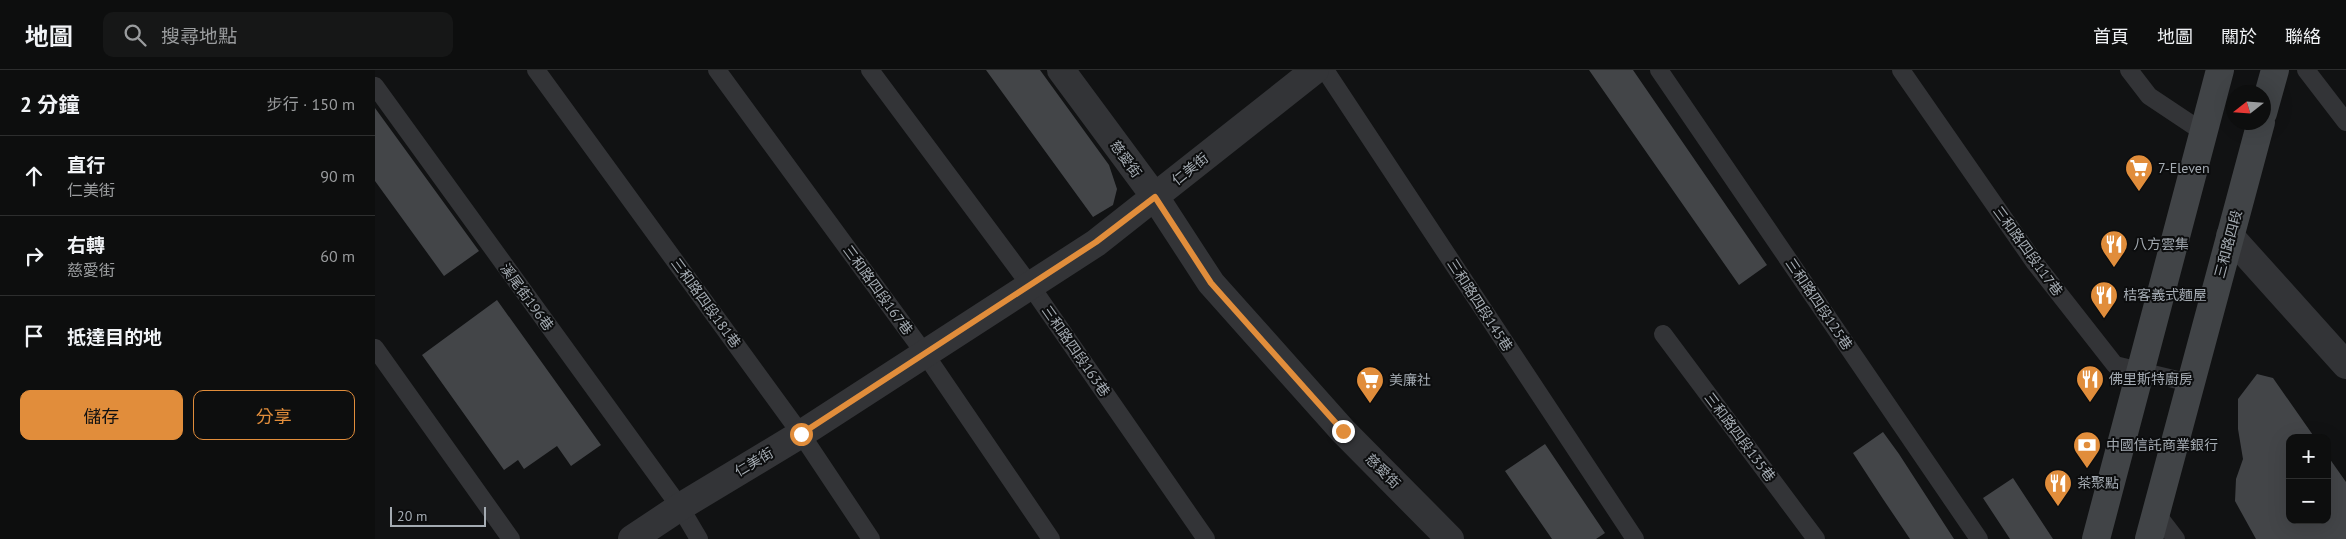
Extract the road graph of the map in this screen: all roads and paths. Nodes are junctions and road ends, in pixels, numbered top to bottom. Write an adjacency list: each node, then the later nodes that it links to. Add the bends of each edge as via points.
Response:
1 (536, 70): 26 (lane, 三和路四段181巷)
2 (717, 70): 22 (lane, 三和路四段167巷)
3 (870, 70): 19 (lane, 三和路四段163巷)
4 (1061, 70): 17 (street, 慈愛街)
5 (1316, 70): 17 (street, 仁美街); 36 (lane, 三和路四段145巷)
6 (1659, 70): 38 (lane, 三和路四段125巷)
7 (1901, 70): 24 (lane, 三和路四段117巷, via 2035,263 2109,358 2115,365)
8 (2129, 70): 16 (lane, via 2149,96)
9 (2220, 70): 16 (main road)
10 (2275, 70): 12 (main road)
11 (2306, 70): 14 (lane)
12 (2271, 85)
13 (375, 86): 27 (lane, 溪尾街196巷)
14 (2346, 122)
15 (2259, 130): 18 (main road, 三和路四段)
16 (2203, 132): 24 (main road)
17 (1155, 197): 19 (street, 仁美街, via 1096,242); 35 (street, 慈愛街, via 1211,283 1343,431)
18 (2230, 236): 23 (street); 25 (main road, 三和路四段)
19 (1030, 285): 22 (street, 仁美街); 34 (lane, 三和路四段163巷)
20 (1663, 334): 37 (lane, 三和路四段135巷)
21 (375, 348): 29 (lane)
22 (925, 354): 26 (street, 仁美街); 33 (lane, 三和路四段167巷)
23 (2346, 365)
24 (2140, 372): 25 (lane, 三和路四段117巷); 39 (main road)
25 (2190, 383): 28 (main road, 三和路四段)
26 (801, 434): 27 (street, 仁美街); 32 (lane, 三和路四段181巷)
27 (680, 508): 30 (street, 仁美街); 31 (lane, 溪尾街196巷)
28 (2152, 526): 40 (lane)
29 (511, 539)
30 (633, 539)
31 (699, 539)
32 (871, 539)
33 (1051, 539)
34 (1206, 539)
35 (1450, 539)
36 (1635, 539)
37 (1816, 539)
38 (1979, 539)
39 (2096, 539)
40 (2176, 539)

